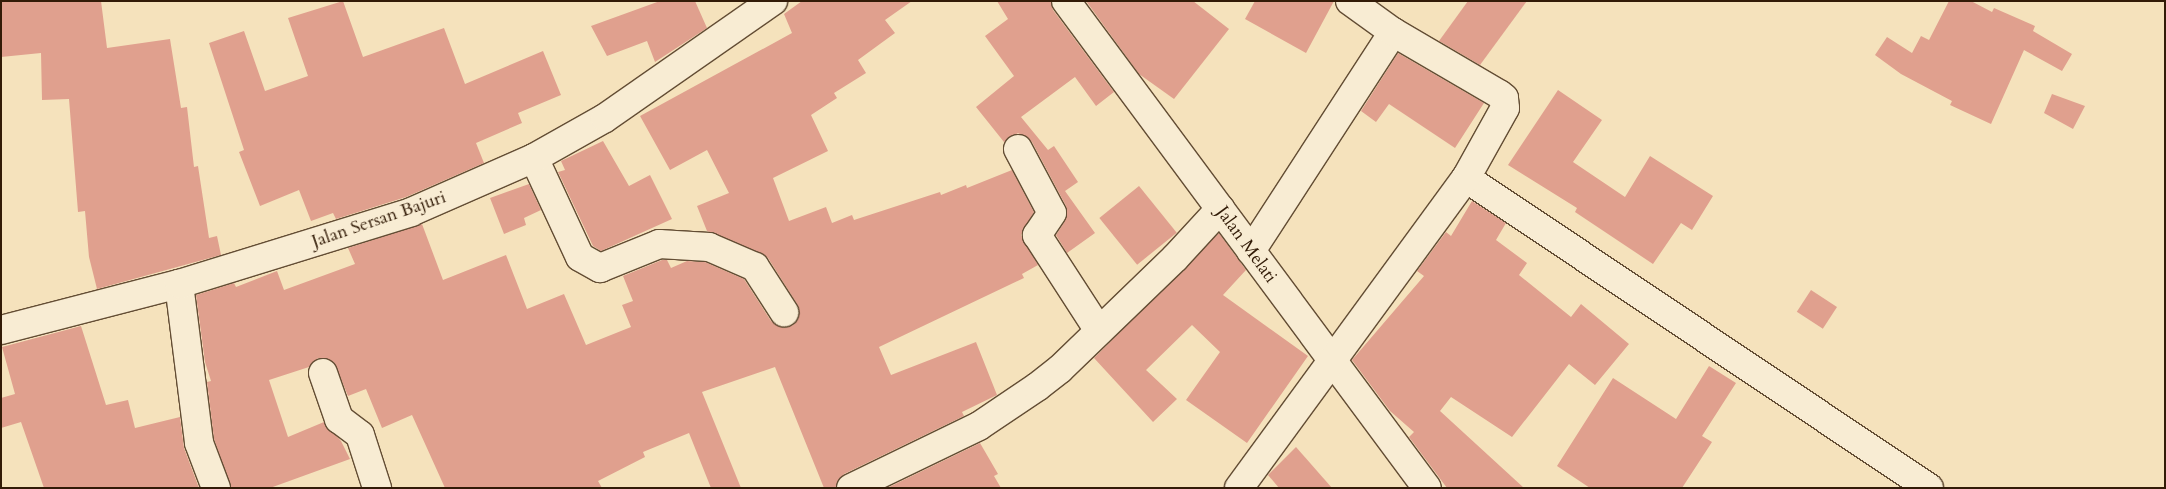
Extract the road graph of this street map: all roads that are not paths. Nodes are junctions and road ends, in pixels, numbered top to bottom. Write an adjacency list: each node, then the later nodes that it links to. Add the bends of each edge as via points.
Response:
1 (773, 1): 6 (street, Jalan Sersan Bajuri, via 606,118)
2 (1066, 1): 8 (street, Jalan Melati)
3 (1350, 1): 4 (street)
4 (1393, 32): 7 (street, via 1504,98 1506,108); 9 (street)
5 (1018, 148): 13 (street, via 1052,214 1037,234)
6 (534, 158): 10 (street, Jalan Sersan Bajuri, via 411,212); 11 (street, via 580,256 600,268 659,244 710,247 755,267)
7 (1466, 178): 14 (street); 21 (street)
8 (1220, 208): 9 (street, Jalan Melati); 13 (street, via 1175,258)
9 (1251, 251): 14 (street, Jalan Melati)
10 (179, 284): 12 (street, Jalan Sersan Bajuri); 16 (street, via 199,443)
11 (784, 312)
12 (1, 330)
13 (1099, 331): 18 (street, via 1060,368 979,426)
14 (1332, 363): 19 (street); 20 (street, Jalan Melati)
15 (323, 373): 17 (street, via 339,419 360,435)
16 (216, 488)
17 (377, 488)
18 (851, 488)
19 (1239, 488)
20 (1427, 488)
21 (1929, 488)

